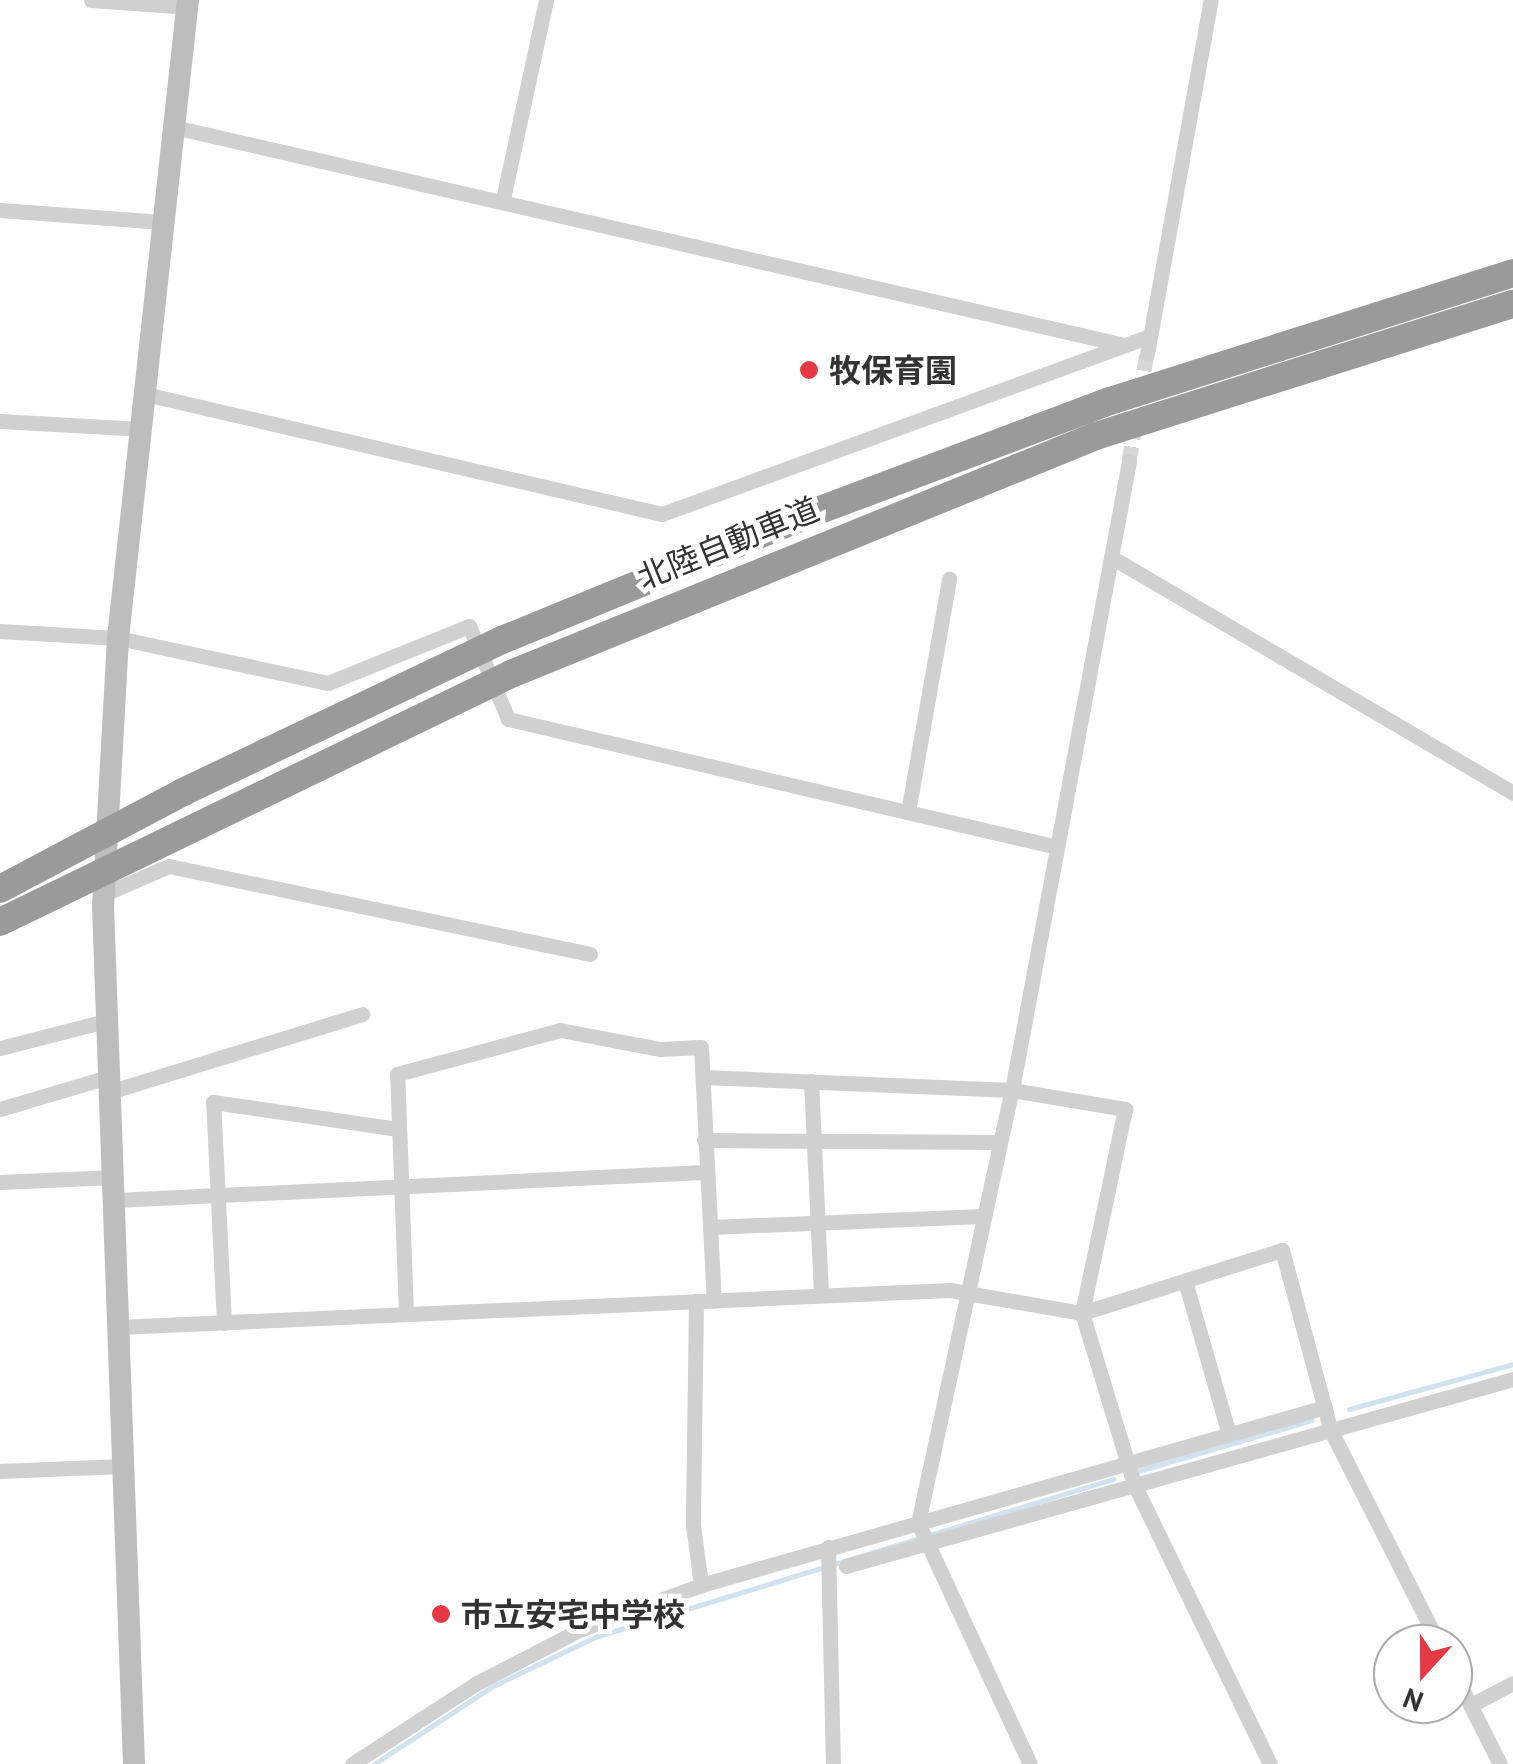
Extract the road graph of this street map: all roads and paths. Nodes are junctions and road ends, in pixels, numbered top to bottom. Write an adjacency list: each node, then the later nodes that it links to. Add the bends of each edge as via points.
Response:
1 (91, 0): 4 (street)
2 (546, 0): 6 (street)
3 (1211, 0): 11 (street)
4 (189, 3): 5 (street)
5 (174, 127): 6 (street); 8 (street)
6 (503, 198): 12 (street)
7 (0, 210): 8 (street)
8 (163, 222): 14 (street)
9 (1513, 273): 25 (highway, 北陸自動車道, bridge, via 1110,401 804,516 502,640 183,792)
10 (1513, 304): 27 (highway, 北陸自動車道, bridge, via 1096,436 511,674)
11 (1150, 336): 12 (street); 13 (street)
12 (1120, 344): 14 (street, via 662,514)
13 (1147, 354)
14 (145, 394): 16 (street)
15 (0, 421): 16 (street)
16 (142, 430): 21 (street)
17 (1129, 461): 18 (street)
18 (1111, 558): 22 (street); 24 (street)
19 (949, 579): 23 (street)
20 (0, 631): 21 (street)
21 (118, 638): 23 (street, via 328,684 469,626 508,719); 26 (street)
22 (1513, 793)
23 (908, 812): 24 (street)
24 (1057, 847): 35 (street)
25 (0, 890)
26 (104, 894): 28 (street, via 169,866); 30 (street)
27 (0, 922)
28 (590, 954)
29 (362, 1014): 34 (street)
30 (105, 1021): 31 (street); 34 (street)
31 (0, 1048)
32 (703, 1077): 33 (street); 37 (street, via 701,1048 660,1049 560,1030 397,1074); 38 (street)
33 (812, 1081): 35 (street); 39 (street)
34 (109, 1084): 36 (street); 43 (street)
35 (1012, 1090): 40 (street); 54 (street, via 1126,1108)
36 (0, 1110)
37 (397, 1129): 44 (street); 45 (street, via 213,1102)
38 (704, 1140): 39 (street); 41 (street)
39 (814, 1140): 40 (street); 47 (street)
40 (1000, 1142): 46 (street)
41 (704, 1172): 44 (street); 48 (street)
42 (0, 1182): 43 (street)
43 (116, 1188): 45 (street); 57 (street)
44 (400, 1189): 45 (street); 55 (street)
45 (216, 1196): 56 (street)
46 (983, 1216): 47 (street); 50 (street)
47 (818, 1222): 48 (street); 51 (street)
48 (710, 1227): 52 (street)
49 (1185, 1281): 54 (street); 59 (street, via 1282,1250); 61 (street)
50 (966, 1292): 51 (street); 54 (street); 66 (street)
51 (821, 1294): 52 (street)
52 (714, 1300): 53 (street)
53 (696, 1301): 55 (street); 70 (street, via 692,1525)
54 (1082, 1313): 62 (street)
55 (406, 1314): 56 (street)
56 (224, 1322): 57 (street)
57 (118, 1327): 63 (street)
58 (1513, 1379): 60 (street)
59 (1325, 1406): 60 (street); 61 (street)
60 (1331, 1431): 65 (street); 71 (street)
61 (1229, 1434): 62 (street)
62 (1126, 1463): 65 (street); 66 (street)
63 (122, 1466): 64 (street); 75 (street)
64 (0, 1471)
65 (1134, 1484): 67 (street); 79 (street)
66 (918, 1523): 67 (street); 68 (street)
67 (925, 1546): 69 (street); 78 (street)
68 (828, 1547): 70 (street); 77 (street)
69 (846, 1566)
70 (701, 1585): 76 (street, via 579,1630 476,1684)
71 (1430, 1624)
72 (1513, 1684): 73 (street)
73 (1473, 1704)
74 (1473, 1709): 80 (street)
75 (134, 1764)
76 (352, 1764)
77 (833, 1764)
78 (1030, 1764)
79 (1270, 1764)
80 (1500, 1764)

